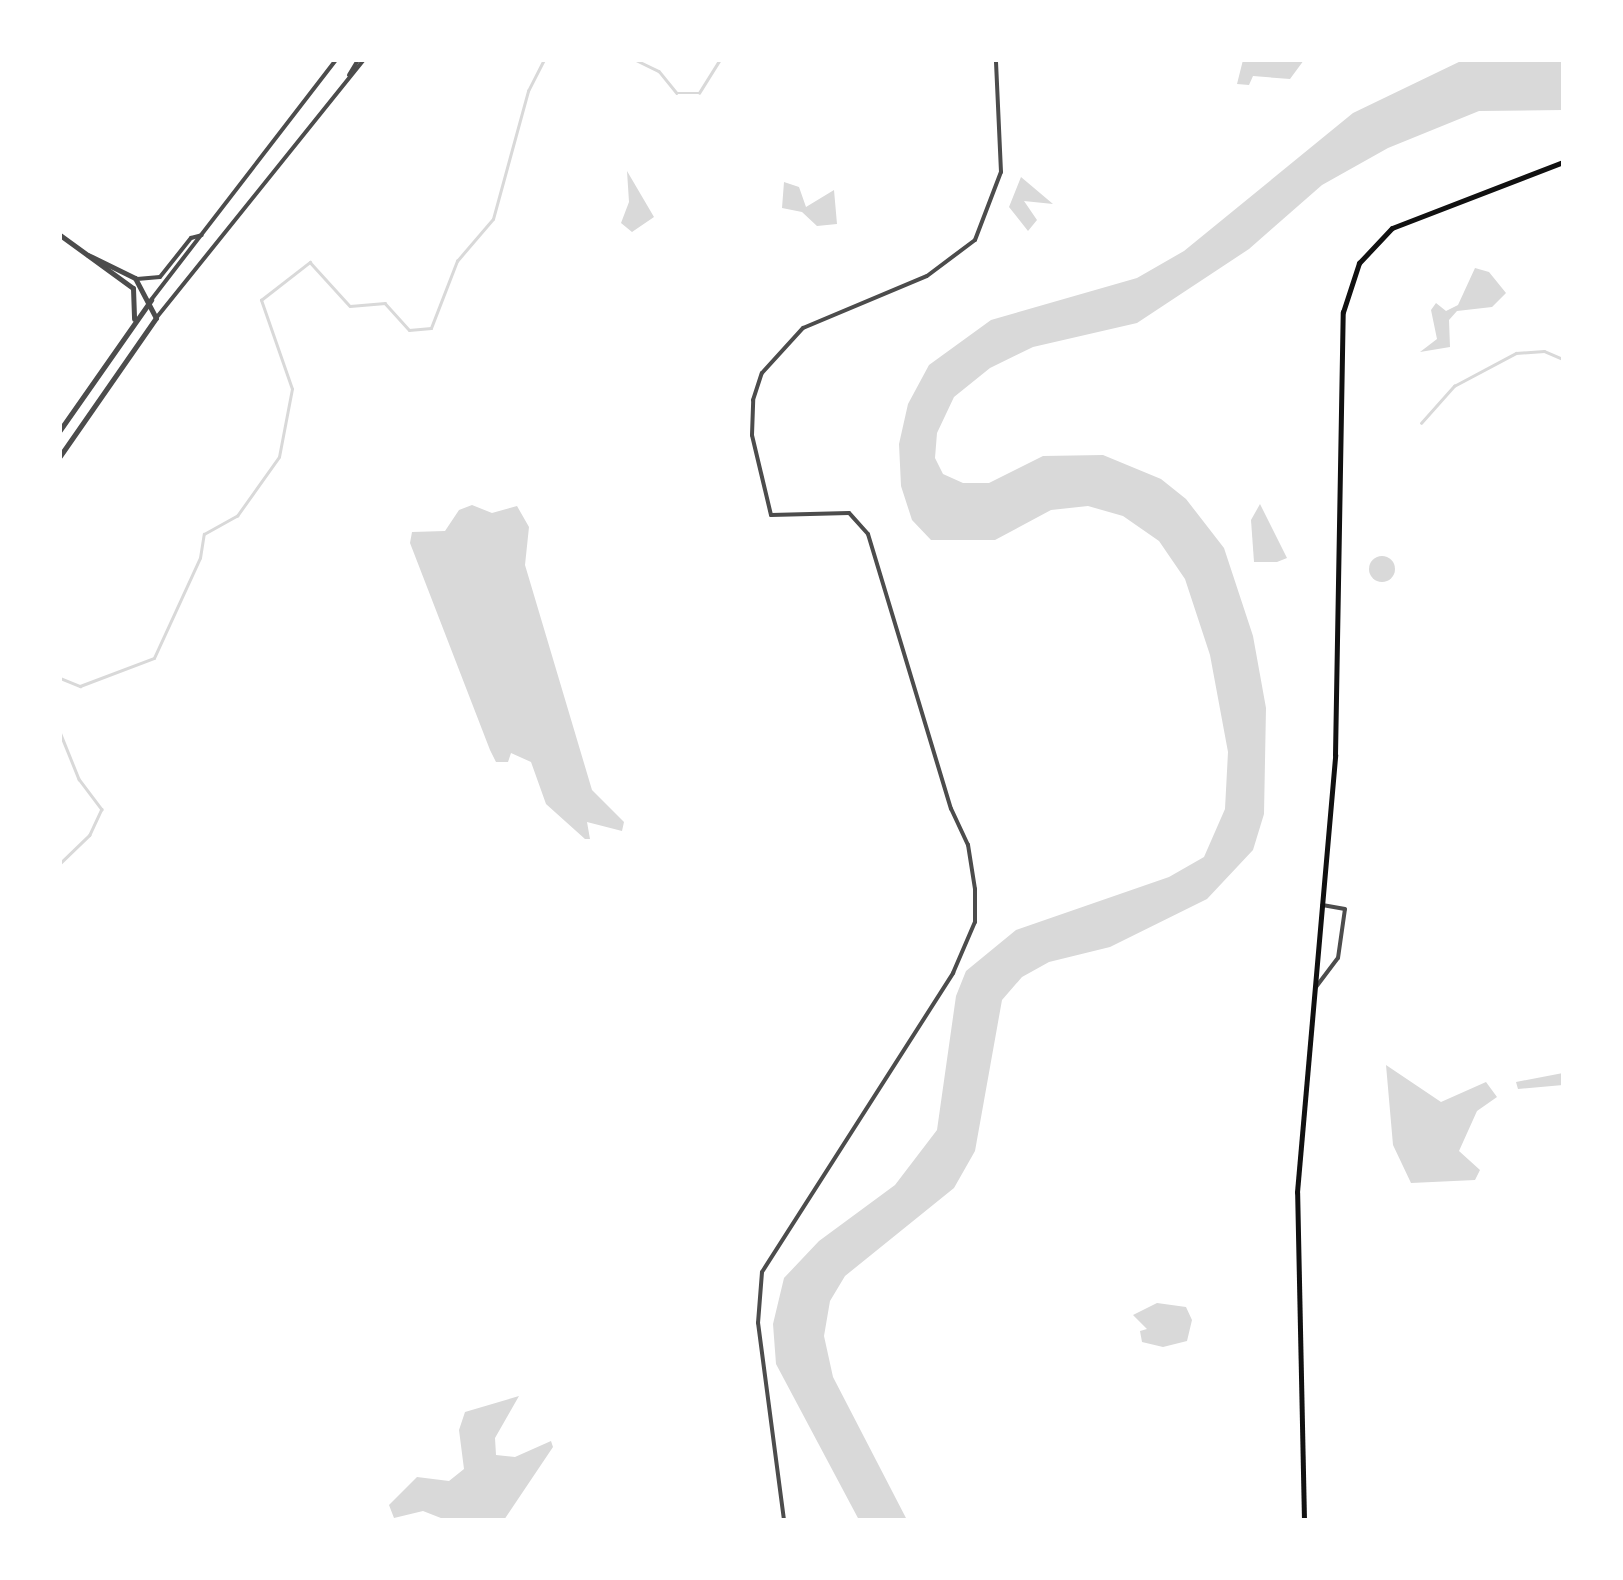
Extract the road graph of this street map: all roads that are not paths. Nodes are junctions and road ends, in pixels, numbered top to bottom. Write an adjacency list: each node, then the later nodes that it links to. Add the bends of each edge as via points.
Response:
1 (336, 60): 6 (street)
2 (361, 60): 10 (street)
3 (996, 60): 16 (street, via 1001,172 980,233 944,267 803,328 762,373 753,400 752,436 771,515 849,513 868,534 935,740 950,809 968,845 975,889 975,922 953,973 762,1272 758,1323)
4 (1563, 162): 14 (main road, via 1402,222 1372,245 1349,286 1340,335 1336,733)
5 (60, 235): 7 (street)
6 (202, 236): 8 (street, via 191,238 160,277); 9 (street)
7 (88, 255): 8 (street); 11 (street, via 133,288)
8 (135, 278): 9 (street)
9 (151, 300): 10 (street); 11 (street)
10 (156, 318): 13 (street)
11 (134, 321): 12 (street)
12 (60, 430)
13 (60, 456)
14 (1322, 905): 15 (main road); 15 (street, via 1345,908 1338,958)
15 (1313, 991): 17 (main road, via 1296,1219)
16 (784, 1520)
17 (1304, 1520)

